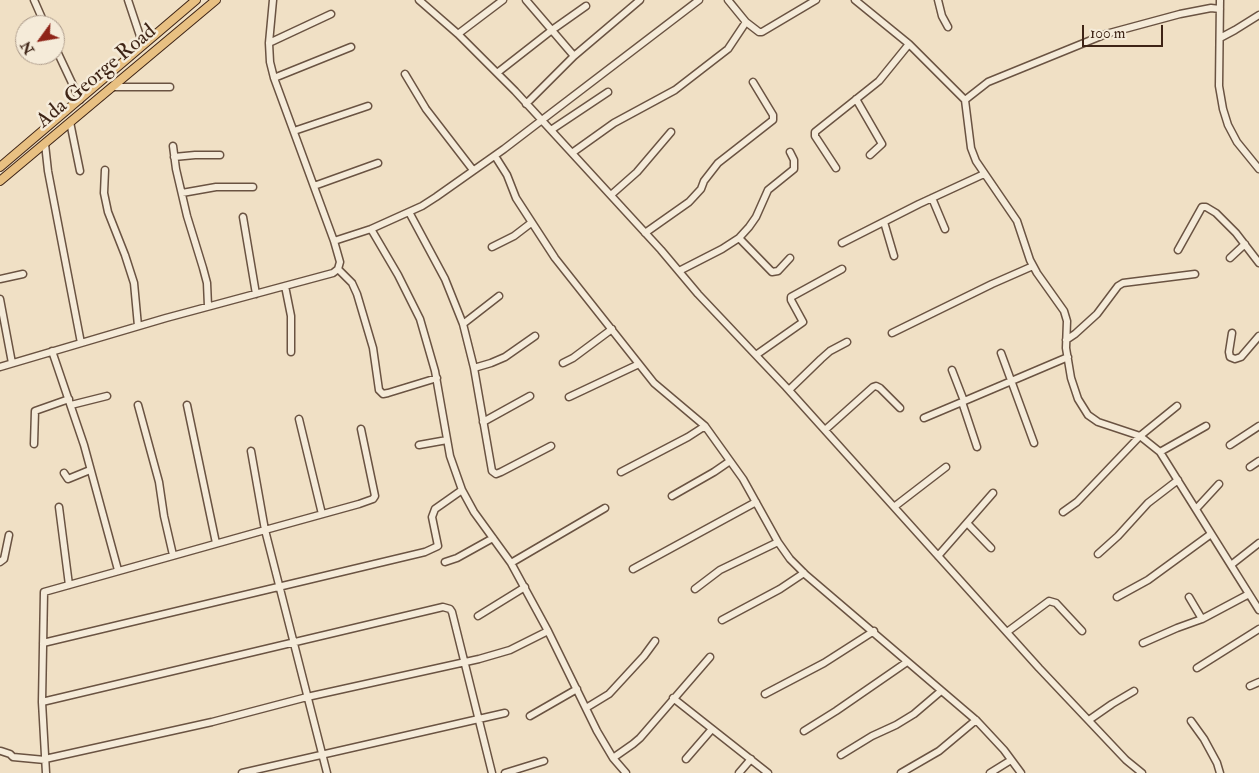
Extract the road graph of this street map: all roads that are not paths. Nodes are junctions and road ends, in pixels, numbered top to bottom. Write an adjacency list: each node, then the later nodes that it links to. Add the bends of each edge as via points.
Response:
1 (34, 0): 19 (street)
2 (128, 0): 28 (street)
3 (196, 0): 28 (main road, Ada George Road)
4 (216, 0): 36 (main road, Ada George Road)
5 (273, 0): 26 (street)
6 (418, 0): 24 (street)
7 (503, 0): 24 (street)
8 (526, 0): 23 (street)
9 (640, 0): 30 (street)
10 (699, 0): 44 (street)
11 (728, 0): 21 (street)
12 (855, 0): 27 (street)
13 (938, 0): 22 (street)
14 (1221, 0): 17 (street)
15 (814, 1): 21 (street, via 762,32)
16 (586, 6): 23 (street)
17 (1220, 9): 25 (street); 41 (street, via 1180,14 1106,34 988,82)
18 (331, 14): 26 (street)
19 (41, 15)
20 (1259, 15): 25 (street)
21 (746, 22): 52 (street, via 728,49 675,90 614,123)
22 (948, 27)
23 (552, 30): 30 (street); 32 (street)
24 (458, 34): 32 (street)
25 (1220, 38): 60 (street, via 1219,86 1223,109 1237,142)
26 (269, 43): 34 (street)
27 (909, 44): 39 (street, via 885,75); 41 (street)
28 (143, 45): 40 (main road, Ada George Road)
29 (351, 47): 34 (street)
30 (574, 56): 42 (street)
31 (63, 65): 40 (street)
32 (497, 73): 42 (street)
33 (405, 74): 62 (street, via 426,109)
34 (274, 78): 47 (street)
35 (753, 82): 77 (street, via 774,119 718,163 689,202)
36 (112, 86): 37 (street); 45 (main road, Ada George Road)
37 (170, 87)
38 (608, 92): 46 (street)
39 (856, 99): 54 (street, via 881,143); 59 (street, via 815,132)
40 (80, 100): 58 (main road, Ada George Road)
41 (965, 100): 64 (street, via 971,148)
42 (526, 104): 44 (street)
43 (368, 106): 47 (street)
44 (541, 120): 46 (street); 55 (street)
45 (70, 122): 49 (main road, Ada George Road); 63 (street)
46 (551, 130): 52 (street)
47 (294, 131): 66 (street)
48 (671, 132): 69 (street, via 637,172)
49 (45, 144): 65 (main road, Ada George Road); 109 (street)
50 (173, 146): 56 (street)
51 (790, 152): 78 (street, via 794,169 768,190 756,217)
52 (572, 153): 69 (street)
53 (220, 155): 56 (street)
54 (870, 155)
55 (495, 156): 62 (street); 74 (street)
56 (174, 157): 68 (street)
57 (378, 163): 66 (street)
58 (0, 166)
59 (836, 168)
60 (1259, 169)
61 (105, 170): 101 (street, via 104,193 108,212 134,283)
62 (473, 170): 71 (street)
63 (80, 171)
64 (984, 174): 70 (street); 88 (street, via 1017,221)
65 (0, 182)
66 (314, 186): 79 (street)
67 (253, 187): 68 (street, via 216,187)
68 (182, 193): 99 (street, via 204,268)
69 (611, 196): 77 (street)
70 (932, 198): 73 (street); 76 (street)
71 (409, 212): 75 (street); 100 (street, via 445,279)
72 (243, 217): 96 (street)
73 (884, 222): 80 (street); 84 (street)
74 (531, 223): 82 (street); 102 (street)
75 (370, 229): 79 (street); 121 (street, via 420,319)
76 (945, 229)
77 (645, 232): 91 (street)
78 (739, 238): 85 (street, via 774,273); 91 (street, via 708,258)
79 (334, 241): 89 (street, via 340,262)
80 (842, 243)
81 (1245, 244): 83 (street, via 1206,206 1202,207); 86 (street); 87 (street)
82 (492, 247)
83 (1178, 250)
84 (894, 256)
85 (790, 258)
86 (1230, 258)
87 (1259, 263)
88 (1033, 266): 103 (street); 107 (street, via 1064,311)
89 (338, 269): 95 (street); 121 (street, via 352,283 359,301 373,348 381,392 388,393)
90 (842, 269): 113 (street, via 791,297 803,322)
91 (679, 271): 113 (street)
92 (23, 274): 94 (street)
93 (1195, 274): 107 (street, via 1123,282 1097,314)
94 (0, 280)
95 (285, 286): 96 (street); 111 (street, via 291,316)
96 (256, 294): 99 (street)
97 (499, 296): 100 (street)
98 (0, 299): 116 (street)
99 (208, 306): 101 (street)
100 (463, 324): 119 (street)
101 (138, 326): 109 (street)
102 (612, 329): 115 (street); 117 (street)
103 (892, 333)
104 (1232, 333): 106 (street, via 1229,352 1230,357 1236,359)
105 (535, 336): 119 (street, via 504,357)
106 (1259, 336)
107 (1066, 340): 114 (street)
108 (847, 342): 123 (street, via 830,351)
109 (81, 343): 110 (street)
110 (52, 351): 116 (street); 128 (street)
111 (291, 352)
112 (1001, 353): 122 (street)
113 (756, 355): 123 (street)
114 (1068, 357): 122 (street); 141 (street, via 1078,399 1088,415 1098,422)
115 (564, 363)
116 (12, 364): 118 (street)
117 (639, 364): 126 (street); 136 (street, via 667,395)
118 (0, 367)
119 (474, 368): 135 (street)
120 (952, 370): 127 (street)
121 (437, 378): 142 (street)
122 (1012, 380): 127 (street); 143 (street)
123 (789, 390): 140 (street)
124 (107, 396): 128 (street)
125 (530, 396): 135 (street)
126 (569, 397)
127 (963, 401): 133 (street); 148 (street)
128 (70, 402): 144 (street, via 34,411); 155 (street)
129 (138, 405): 180 (street, via 159,482)
130 (187, 405): 176 (street)
131 (1177, 406): 141 (street)
132 (900, 408): 140 (street, via 876,386)
133 (924, 418)
134 (299, 420): 169 (street)
135 (483, 422): 147 (street, via 494,473)
136 (705, 426): 151 (street); 156 (street)
137 (1206, 426): 150 (street)
138 (1259, 426): 146 (street)
139 (361, 429): 169 (street, via 373,499)
140 (825, 430): 165 (street)
141 (1140, 436): 150 (street); 168 (street)
142 (447, 440): 145 (street); 160 (street)
143 (1034, 443)
144 (34, 444)
145 (419, 445)
146 (1230, 445)
147 (551, 446)
148 (977, 446)
149 (251, 451): 171 (street)
150 (1160, 452): 158 (street)
151 (730, 460): 162 (street); 163 (street)
152 (1259, 461): 154 (street)
153 (946, 467): 165 (street)
154 (1250, 467)
155 (90, 470): 157 (street, via 68,479); 187 (street)
156 (621, 472)
157 (64, 473)
158 (1178, 480): 167 (street); 179 (street, via 1148,503)
159 (1219, 484): 167 (street)
160 (462, 490): 174 (street); 191 (street, via 435,509 432,517 436,548)
161 (994, 493): 170 (street)
162 (672, 496)
163 (756, 502): 175 (street); 186 (street)
164 (58, 507): 189 (street)
165 (894, 507): 181 (street)
166 (604, 508): 184 (street)
167 (1196, 509): 172 (street)
168 (1063, 512)
169 (322, 514): 171 (street)
170 (966, 523): 178 (street); 181 (street)
171 (265, 530): 176 (street); 191 (street)
172 (1212, 534): 185 (street); 194 (street, via 1148,580)
173 (9, 535): 182 (street, via 4,559)
174 (493, 538): 183 (street); 184 (street)
175 (778, 542): 188 (street); 192 (street, via 720,570)
176 (216, 543): 180 (street)
177 (1259, 543): 185 (street)
178 (991, 548)
179 (1098, 554)
180 (173, 555): 187 (street)
181 (938, 556): 205 (street)
182 (0, 562)
183 (445, 562)
184 (511, 563): 190 (street)
185 (1231, 565): 193 (street)
186 (633, 569)
187 (118, 570): 189 (street)
188 (804, 572): 200 (street); 203 (street)
189 (69, 585): 207 (street, via 43,593)
190 (525, 586): 198 (street); 202 (street)
191 (280, 587): 207 (street); 208 (street)
192 (695, 588)
193 (1249, 594): 196 (street); 199 (street)
194 (1117, 597)
195 (1189, 597): 199 (street)
196 (1256, 600): 197 (street)
197 (1259, 610)
198 (478, 616)
199 (1202, 619): 209 (street)
200 (722, 620)
201 (1259, 629): 213 (street)
202 (548, 631): 211 (street, via 510,650); 216 (street)
203 (874, 631): 212 (street); 219 (street, via 824,664)
204 (1082, 631): 205 (street, via 1056,603 1049,601)
205 (1007, 632): 228 (street)
206 (655, 641): 223 (street, via 610,694)
207 (43, 643): 222 (street)
208 (294, 643): 211 (street, via 443,607 452,612); 220 (street); 222 (street)
209 (1143, 643)
210 (710, 657): 221 (street)
211 (465, 662): 220 (street); 226 (street)
212 (907, 662): 217 (street); 231 (street)
213 (1197, 668)
214 (1259, 682): 215 (street)
215 (1250, 686)
216 (577, 690): 223 (street); 225 (street)
217 (941, 690): 227 (street); 234 (street, via 896,726)
218 (1134, 691): 228 (street)
219 (765, 694)
220 (307, 698): 233 (street); 236 (street)
221 (673, 698): 230 (street); 235 (street, via 640,738)
222 (42, 702): 236 (street)
223 (586, 708): 235 (street)
224 (505, 713): 226 (street)
225 (530, 716)
226 (478, 718): 233 (street); 244 (street)
227 (976, 720): 239 (street); 249 (street, via 939,751)
228 (1089, 720): 252 (street)
229 (1191, 720): 253 (street)
230 (712, 729): 237 (street); 238 (street)
231 (804, 731)
232 (0, 751): 236 (street, via 13,757)
233 (323, 754): 242 (street); 243 (street)
234 (841, 754)
235 (613, 758): 246 (street)
236 (45, 759): 241 (street)
237 (686, 759)
238 (751, 759): 247 (street); 248 (street)
239 (1011, 760): 250 (street); 251 (street)
240 (544, 761): 245 (street)
241 (46, 773)
242 (242, 773)
243 (328, 773)
244 (492, 773)
245 (505, 773)
246 (626, 773)
247 (739, 773)
248 (768, 773)
249 (901, 773)
250 (990, 773)
251 (1020, 773)
252 (1142, 773)
253 (1220, 773)

